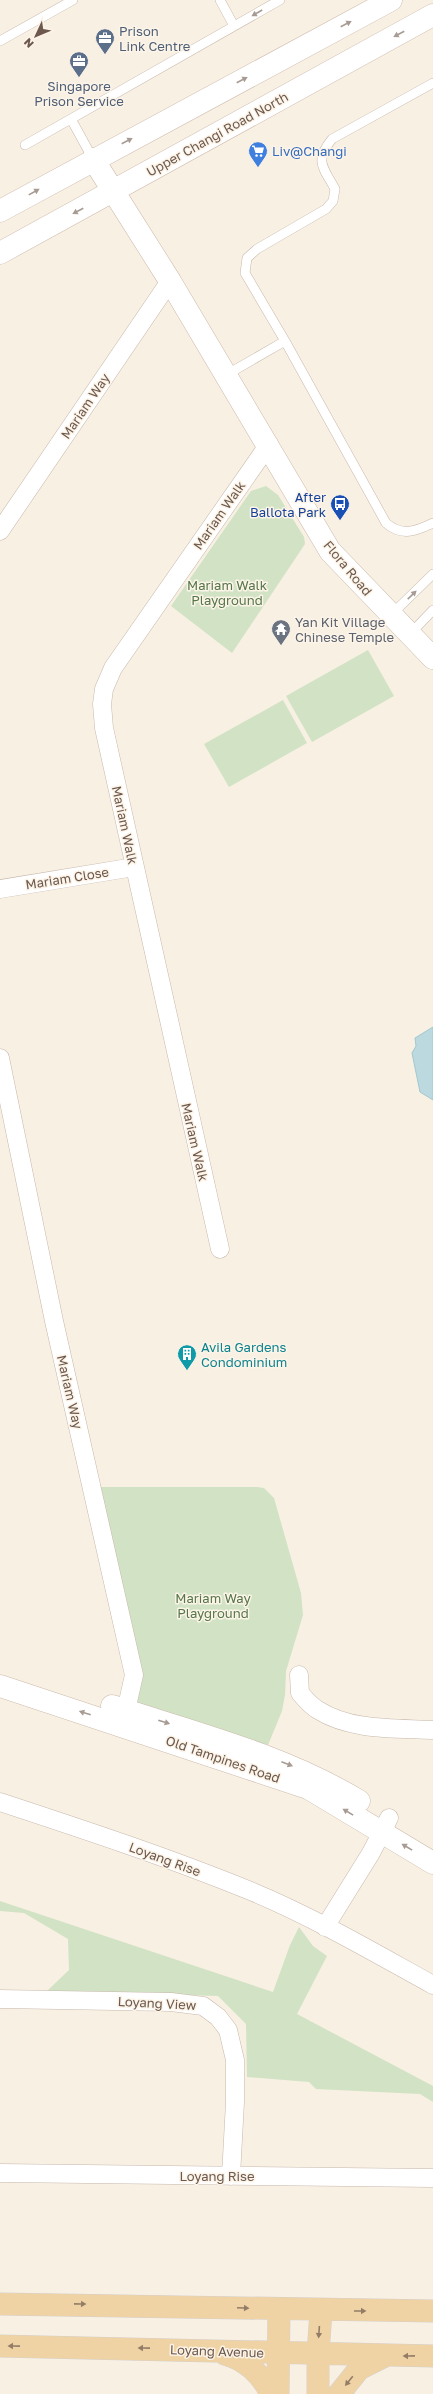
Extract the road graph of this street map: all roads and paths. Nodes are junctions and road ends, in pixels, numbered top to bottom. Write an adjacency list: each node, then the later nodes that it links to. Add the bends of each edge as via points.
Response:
1 (73, 0): 7 (lane)
2 (220, 0): 6 (lane)
3 (280, 0): 6 (lane, one-way to 6)
4 (391, 0): 11 (street, one-way to 4)
5 (433, 15): 12 (street, Upper Changi Road North, one-way to 12)
6 (234, 26): 9 (lane)
7 (0, 41)
8 (433, 83): 16 (lane, via 332,139 323,150 321,162 335,189 333,201 326,209 257,249 247,258 245,273)
9 (71, 119): 10 (lane); 11 (lane)
10 (25, 145)
11 (93, 159): 12 (street); 13 (street, one-way to 11)
12 (112, 192): 14 (street, Upper Changi Road North, one-way to 14); 15 (street)
13 (0, 211)
14 (0, 253)
15 (170, 282): 17 (street); 20 (street, Mariam Way)
16 (285, 340): 17 (lane); 19 (lane, via 386,523 404,533)
17 (226, 374): 18 (street)
18 (269, 444): 23 (street, Flora Road, via 330,551); 26 (street, Mariam Walk, via 113,668 104,689 104,728)
19 (433, 523)
20 (0, 531)
21 (433, 574): 23 (lane, one-way to 21)
22 (433, 610): 24 (lane)
23 (391, 615): 24 (street, Flora Road)
24 (410, 634): 25 (street, Flora Road)
25 (433, 658)
26 (134, 868): 27 (street, Mariam Close); 29 (street, Mariam Walk)
27 (0, 889)
28 (0, 1058): 33 (street, Mariam Way, via 54,1321 134,1671)
29 (220, 1249)
30 (0, 1670): 33 (street, Old Tampines Road)
31 (299, 1675): 34 (street, via 300,1693 318,1710 339,1720 361,1726)
32 (0, 1686): 33 (street, Old Tampines Road, one-way to 32)
33 (125, 1718): 36 (street, Old Tampines Road, via 308,1773)
34 (433, 1730)
35 (0, 1802): 39 (street, Loyang Rise, via 172,1860 255,1893)
36 (385, 1825): 37 (street, Old Tampines Road); 38 (street, Old Tampines Road, one-way to 36); 39 (street, via 371,1853)
37 (433, 1845)
38 (433, 1863)
39 (325, 1927): 40 (street, Loyang Rise)
40 (433, 1985)
41 (0, 1999): 43 (street, Loyang View, via 171,2002 202,2006 218,2017 228,2030 235,2060)
42 (0, 2173): 43 (street, Loyang Rise)
43 (231, 2176): 44 (street, Loyang Rise)
44 (433, 2178)
45 (0, 2304): 46 (main road, one-way to 46)
46 (279, 2309): 47 (main road); 51 (main road)
47 (321, 2311): 48 (main road, one-way to 48); 52 (main road, one-way to 52)
48 (433, 2311)
49 (0, 2346): 50 (main road, Loyang Avenue, one-way to 49)
50 (211, 2350): 51 (main road, Loyang Avenue); 55 (main road, via 238,2357 264,2381)
51 (277, 2353): 52 (main road, Loyang Avenue); 56 (main road)
52 (318, 2354): 53 (main road, Loyang Avenue); 57 (main road)
53 (384, 2356): 54 (main road, Loyang Avenue, one-way to 53); 58 (main road, one-way to 58, via 359,2369)
54 (433, 2356)
55 (271, 2394)
56 (278, 2394)
57 (318, 2394)
58 (339, 2394)

